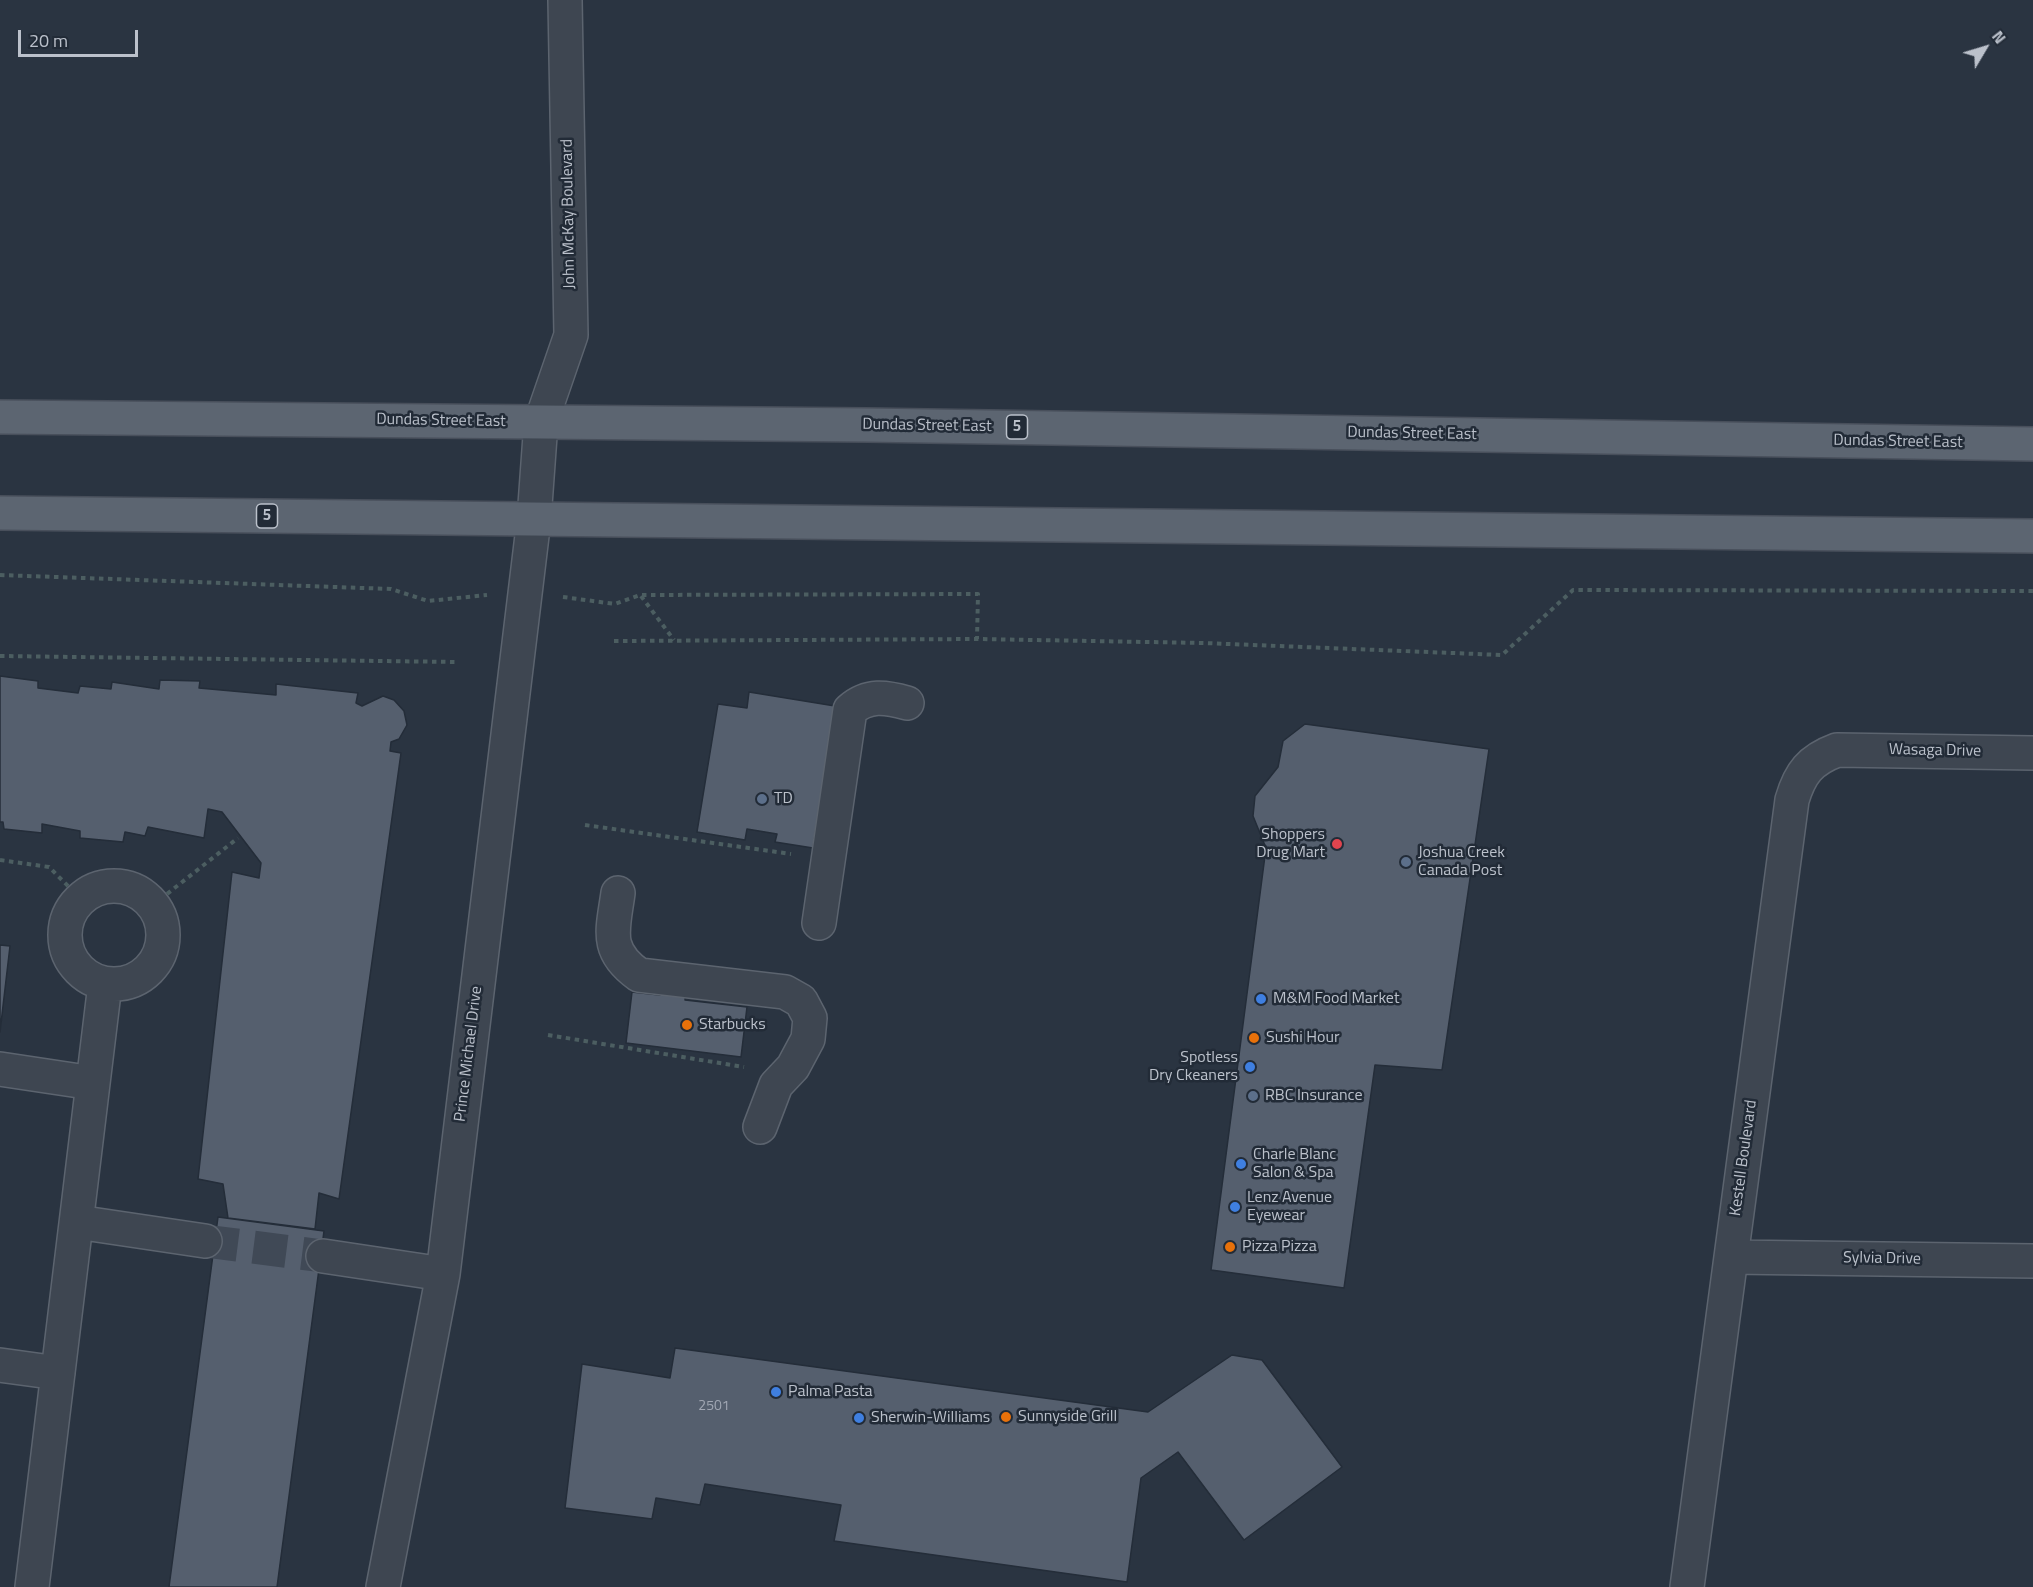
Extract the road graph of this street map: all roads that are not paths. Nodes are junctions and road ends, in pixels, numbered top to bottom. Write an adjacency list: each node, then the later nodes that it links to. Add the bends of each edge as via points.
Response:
1 (564, 0): 3 (street, John McKay Boulevard, via 571,335)
2 (0, 417): 3 (main road, Dundas Street East / 5)
3 (541, 422): 4 (main road, Dundas Street East / 5); 6 (street, John McKay Boulevard)
4 (2033, 444)
5 (0, 513): 6 (main road, 5)
6 (534, 519): 7 (main road, 5); 22 (street, Prince Michael Drive)
7 (2033, 536)
8 (907, 703): 12 (street, via 870,698 850,710)
9 (1837, 750): 10 (street, Wasaga Drive); 20 (street, Kestell Boulevard, via 1811,762 1797,783 1792,800)
10 (2033, 753)
11 (618, 893): 16 (street, via 615,951 624,965 639,975 785,992 801,1001 810,1017 808,1039 793,1067 776,1085)
12 (819, 923)
13 (105, 984): 13 (street, via 138,979 160,954 161,920 141,893 125,887 109,886 80,898 65,925 64,941 77,969); 15 (street)
14 (0, 1069): 15 (street)
15 (93, 1083): 17 (street)
16 (760, 1127)
17 (76, 1222): 18 (street); 24 (street)
18 (205, 1241)
19 (323, 1256): 22 (street)
20 (1731, 1257): 21 (street, Sylvia Drive); 27 (street, Kestell Boulevard)
21 (2033, 1262)
22 (443, 1274): 26 (street, Prince Michael Drive)
23 (0, 1365): 24 (street)
24 (58, 1373): 25 (street)
25 (32, 1587)
26 (383, 1587)
27 (1687, 1587)

